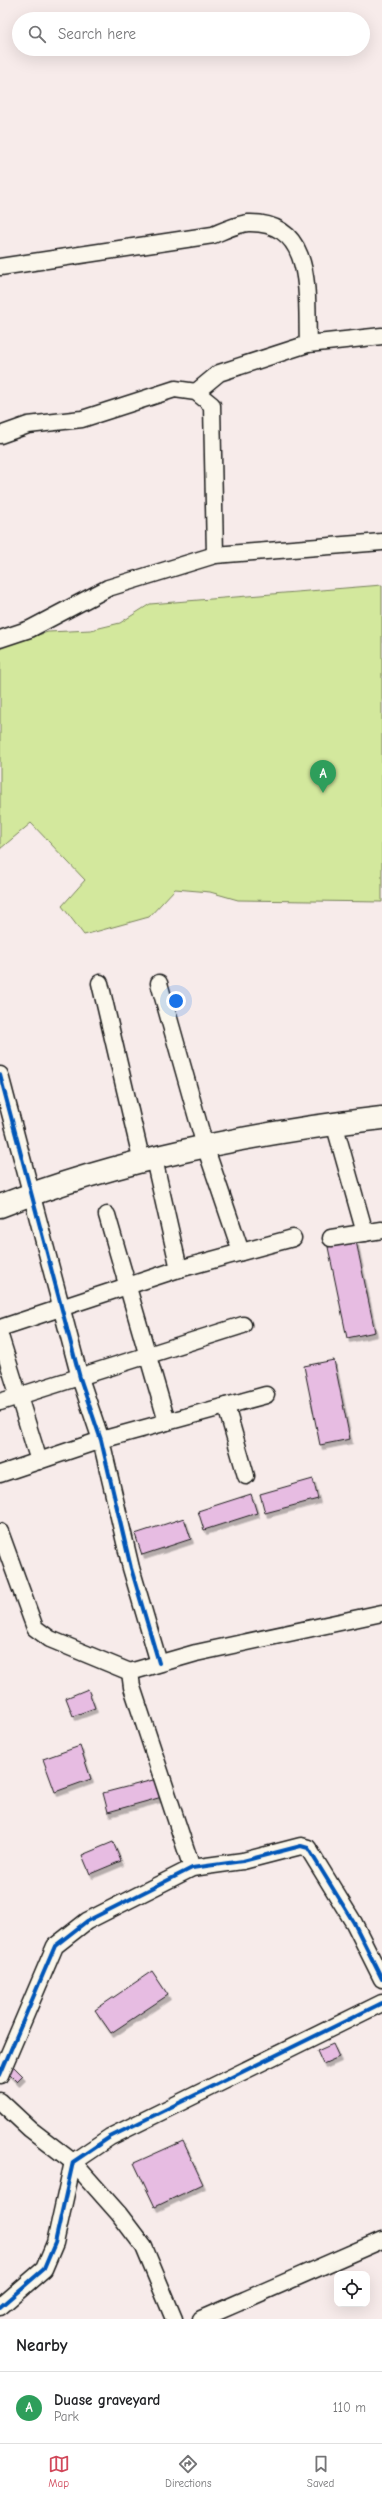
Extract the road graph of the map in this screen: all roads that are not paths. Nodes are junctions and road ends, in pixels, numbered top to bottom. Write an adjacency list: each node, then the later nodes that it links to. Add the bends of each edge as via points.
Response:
1 (0, 266): 3 (street, via 213,235 246,223 273,226 290,237 305,266)
2 (382, 336): 3 (street)
3 (308, 344): 4 (street, via 220,373)
4 (196, 392): 5 (street, via 175,389 82,419 28,425); 7 (street, via 212,405)
5 (0, 434)
6 (382, 542): 7 (street)
7 (215, 555): 8 (street, via 108,588 30,629)
8 (0, 639)
9 (100, 983): 15 (street)
10 (159, 983): 14 (street)
11 (0, 1076): 16 (street)
12 (382, 1118): 13 (street)
13 (334, 1123): 14 (street); 20 (street)
14 (206, 1146): 15 (street); 23 (street)
15 (148, 1161): 16 (street); 24 (street)
16 (30, 1194): 17 (street); 26 (street)
17 (0, 1206)
18 (107, 1216): 25 (street)
19 (382, 1230): 20 (street)
20 (365, 1233): 22 (street)
21 (293, 1238): 23 (street)
22 (331, 1238)
23 (241, 1252): 24 (street)
24 (179, 1269): 25 (street)
25 (128, 1288): 26 (street); 30 (street)
26 (62, 1309): 28 (street); 31 (street)
27 (243, 1325): 30 (street)
28 (0, 1328)
29 (0, 1336): 33 (street)
30 (149, 1356): 31 (street); 36 (street)
31 (80, 1378): 33 (street); 37 (street)
32 (266, 1395): 35 (street)
33 (20, 1396): 34 (street); 38 (street)
34 (0, 1402)
35 (226, 1406): 36 (street); 40 (street)
36 (167, 1422): 37 (street)
37 (101, 1440): 38 (street); 43 (street, via 131,1568)
38 (39, 1461): 39 (street)
39 (0, 1474)
40 (246, 1476)
41 (0, 1532): 44 (street, via 35,1628 50,1639)
42 (382, 1613): 43 (street)
43 (159, 1663): 44 (street)
44 (130, 1672): 45 (street, via 132,1687)
45 (192, 1868): 46 (street, via 243,1861 301,1846 308,1848 354,1923); 48 (street, via 87,1921 55,1946)
46 (382, 1979)
47 (382, 2003): 50 (street, via 110,2137)
48 (0, 2075)
49 (0, 2101): 50 (street)
50 (73, 2162): 52 (street, via 55,2244 44,2269); 53 (street, via 144,2247)
51 (382, 2240): 54 (street)
52 (0, 2307)
53 (174, 2319)
54 (201, 2319)

